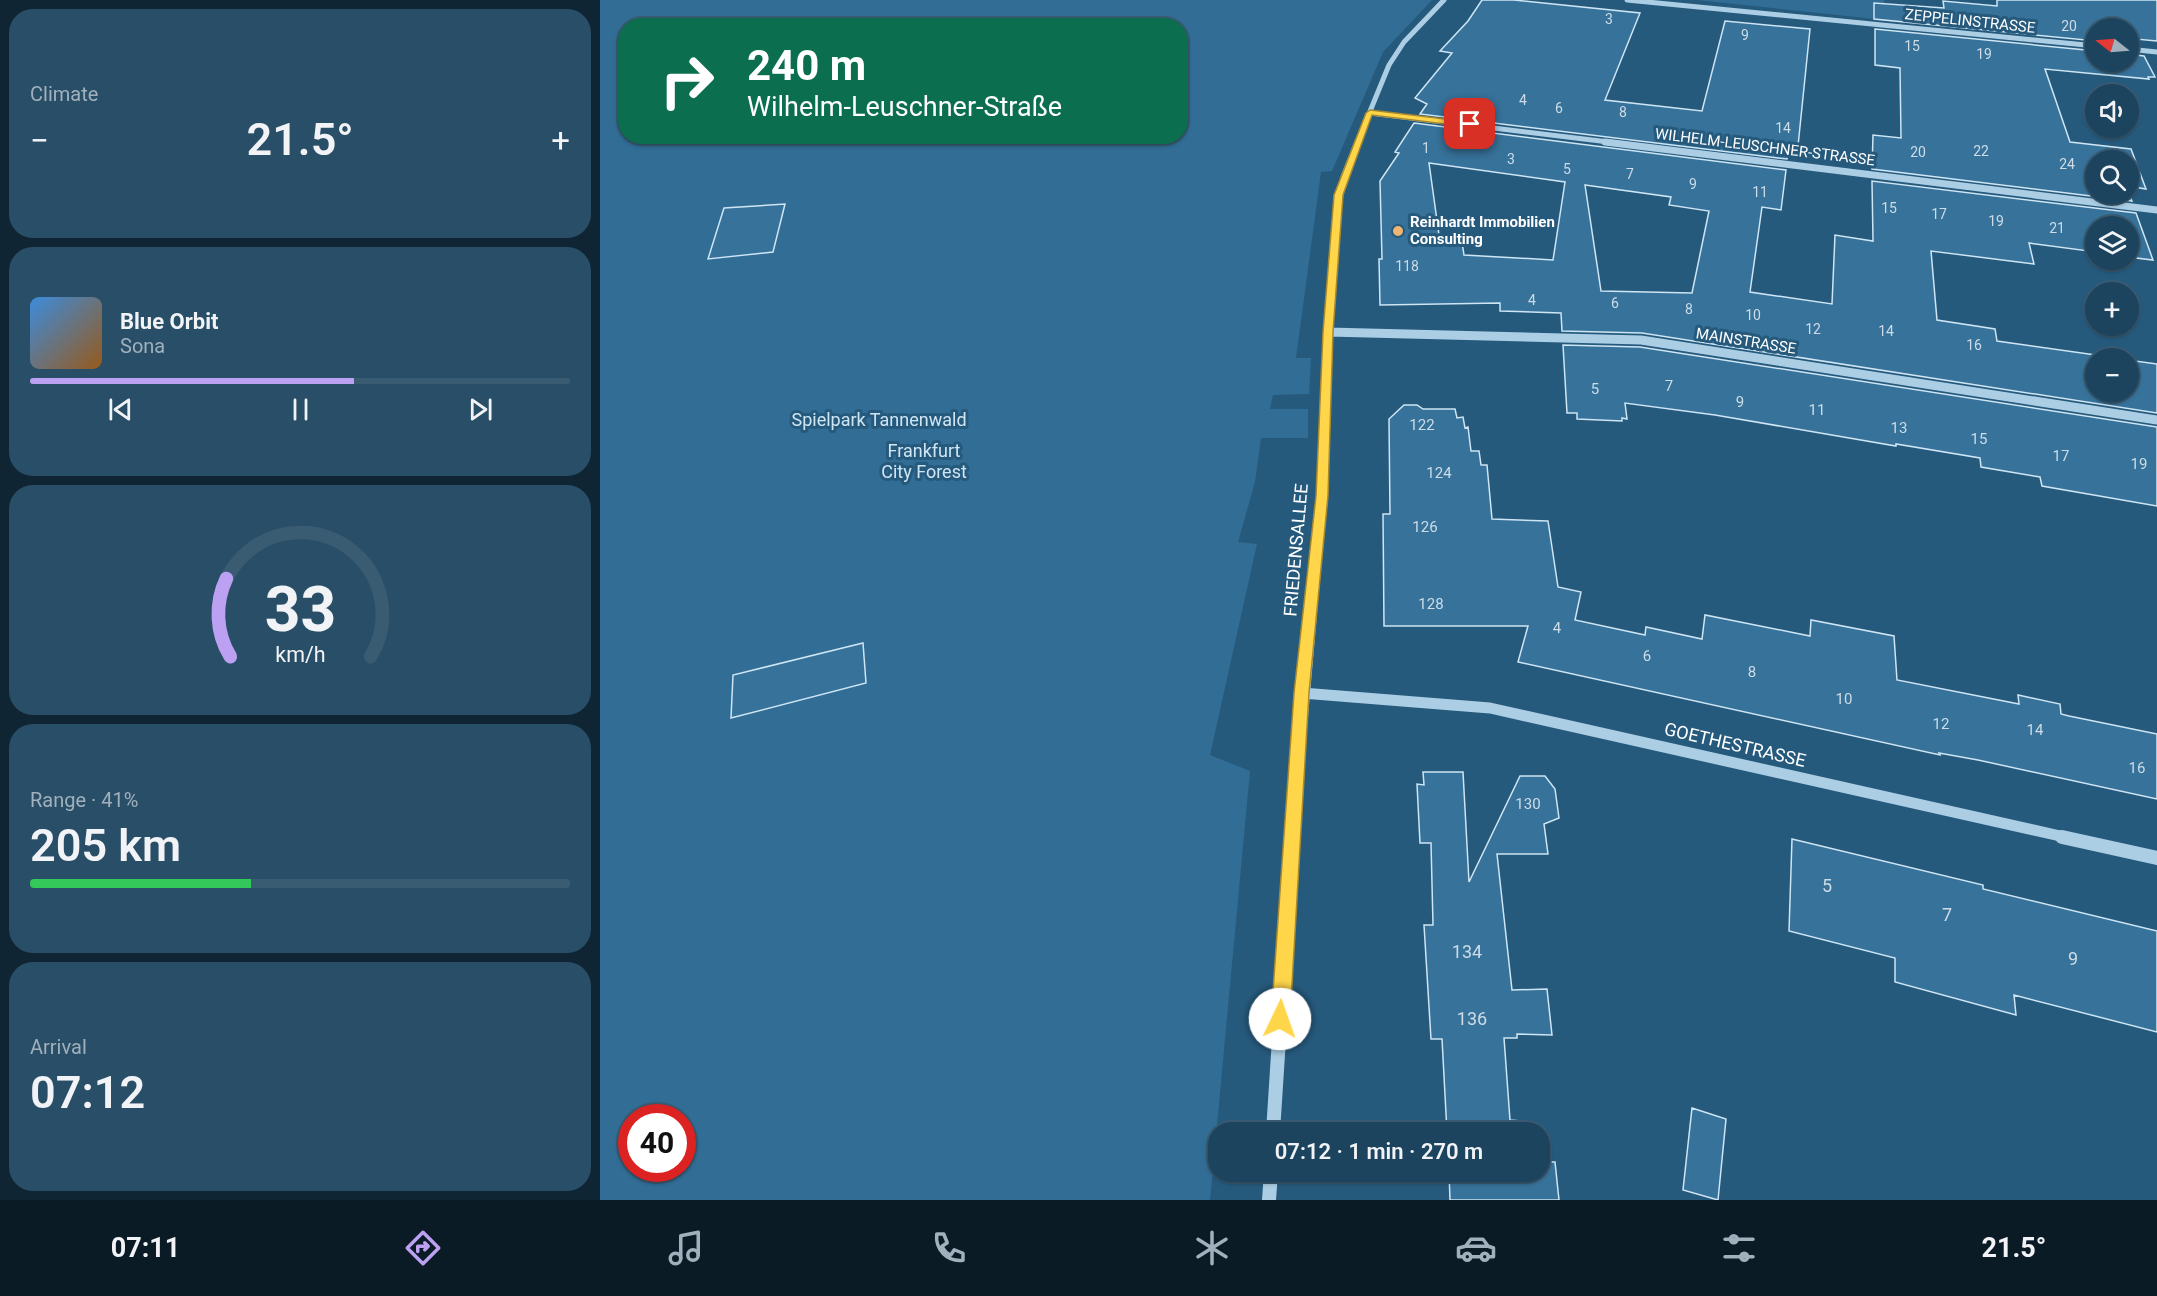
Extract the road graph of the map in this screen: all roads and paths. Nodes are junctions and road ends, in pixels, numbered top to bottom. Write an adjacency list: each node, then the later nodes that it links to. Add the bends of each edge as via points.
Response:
1 (1443, 0): 6 (street, FRIEDENSALLEE, via 1395,53)
2 (1627, 0): 3 (street, ZEPPELINSTRASSE)
3 (2085, 45)
4 (2139, 50): 5 (street)
5 (2157, 52)
6 (1370, 113): 7 (street, WILHELM-LEUSCHNER-STRASSE); 8 (street, FRIEDENSALLEE, via 1339,195)
7 (2157, 210)
8 (1328, 332): 9 (street, MAINSTRASSE, via 1641,340); 10 (street, FRIEDENSALLEE, via 1322,496)
9 (2157, 420)
10 (1302, 693): 11 (street, GOETHESTRASSE, via 1490,708); 12 (street, FRIEDENSALLEE)
11 (2157, 858)
12 (1274, 1122)
13 (1270, 1182): 14 (street)
14 (1269, 1200)

